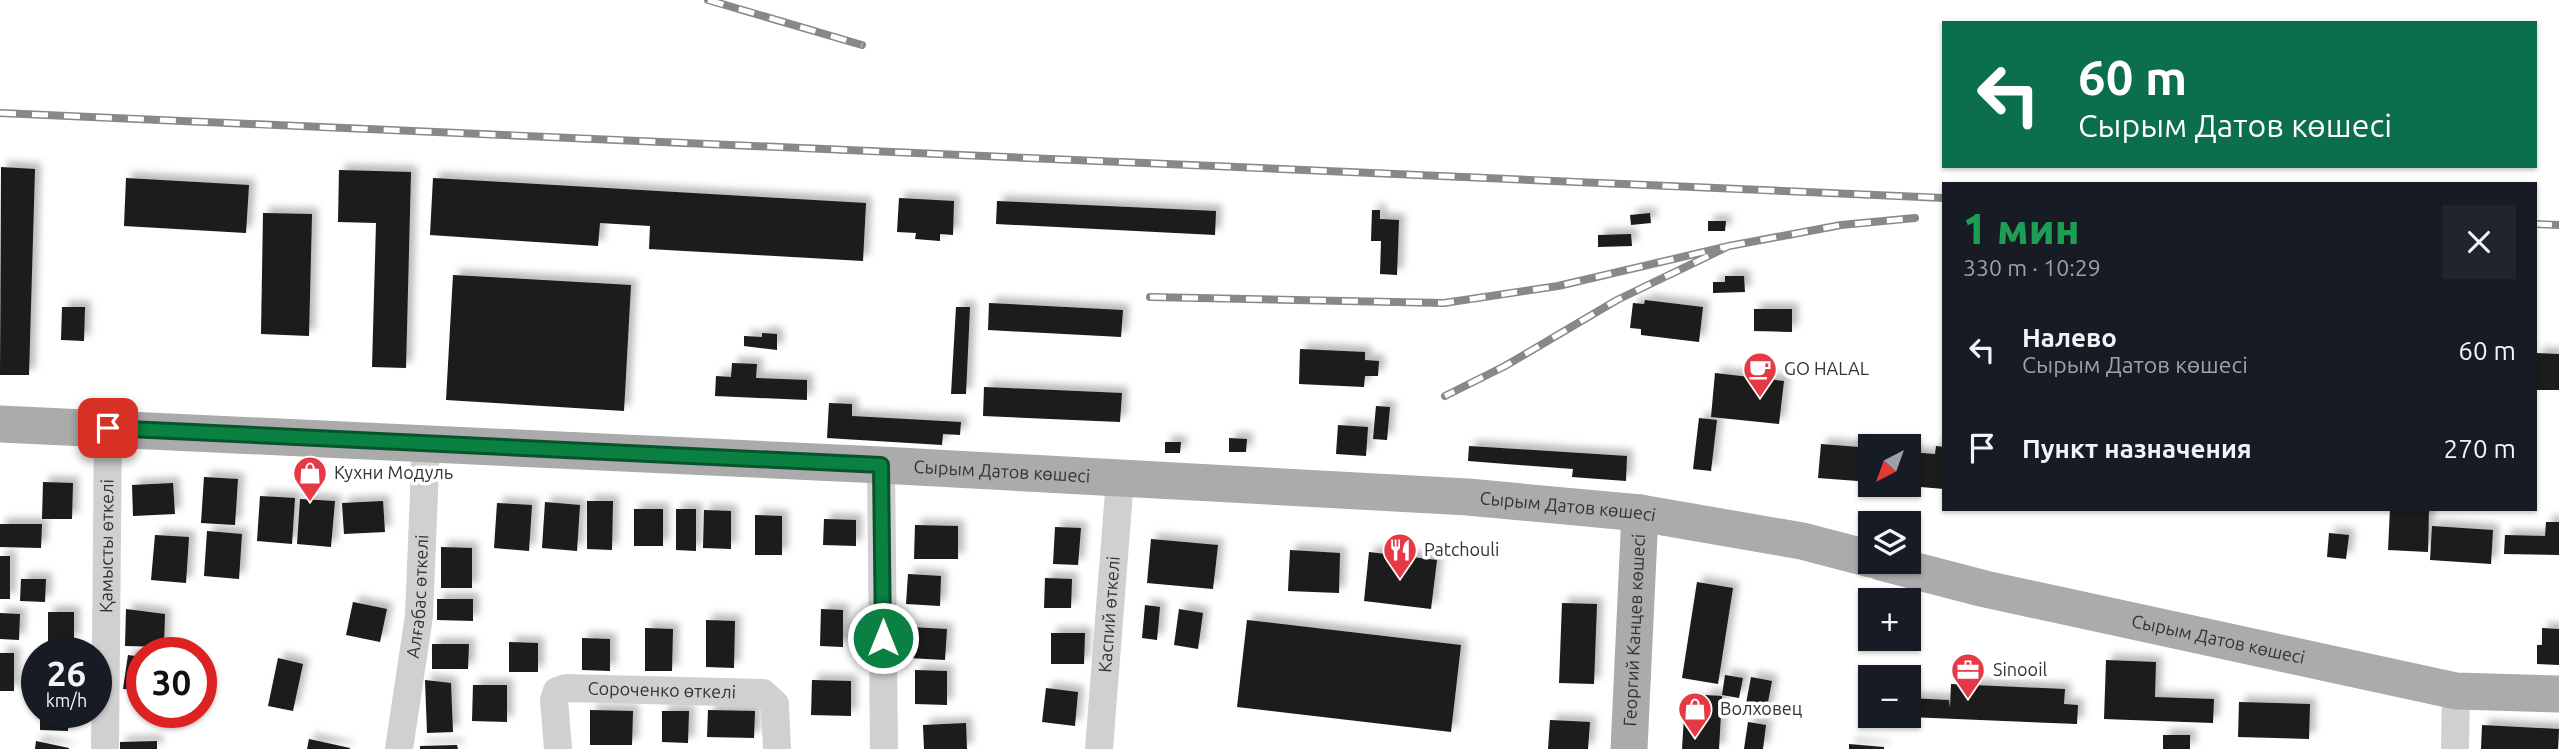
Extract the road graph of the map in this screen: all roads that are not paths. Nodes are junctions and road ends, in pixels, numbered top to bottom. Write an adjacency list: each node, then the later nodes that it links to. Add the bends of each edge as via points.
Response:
1 (0, 424): 2 (main road, Сырым Датов көшесі)
2 (108, 428): 3 (main road, Сырым Датов көшесі); 11 (street, Қамысты өткелі)
3 (426, 444): 4 (main road, Сырым Датов көшесі); 12 (street, Алғабас өткелі, via 419,616)
4 (881, 465): 5 (main road, Сырым Датов көшесі); 15 (street)
5 (1119, 479): 6 (main road, Сырым Датов көшесі, via 1468,497); 16 (street, Каспий өткелі)
6 (1640, 513): 7 (main road, Сырым Датов көшесі, via 1802,541); 17 (main road, Георгий Канцев көшесі)
7 (1858, 556)
8 (1921, 572): 9 (main road, Сырым Датов көшесі)
9 (2456, 691): 10 (main road, Сырым Датов көшесі); 18 (street)
10 (2559, 694)
11 (106, 749)
12 (399, 749)
13 (558, 749): 14 (street, Сороченко өткелі, via 554,700 557,691 566,688 763,693 775,704)
14 (778, 749)
15 (884, 749)
16 (1099, 749)
17 (1629, 749)
18 (2455, 749)

